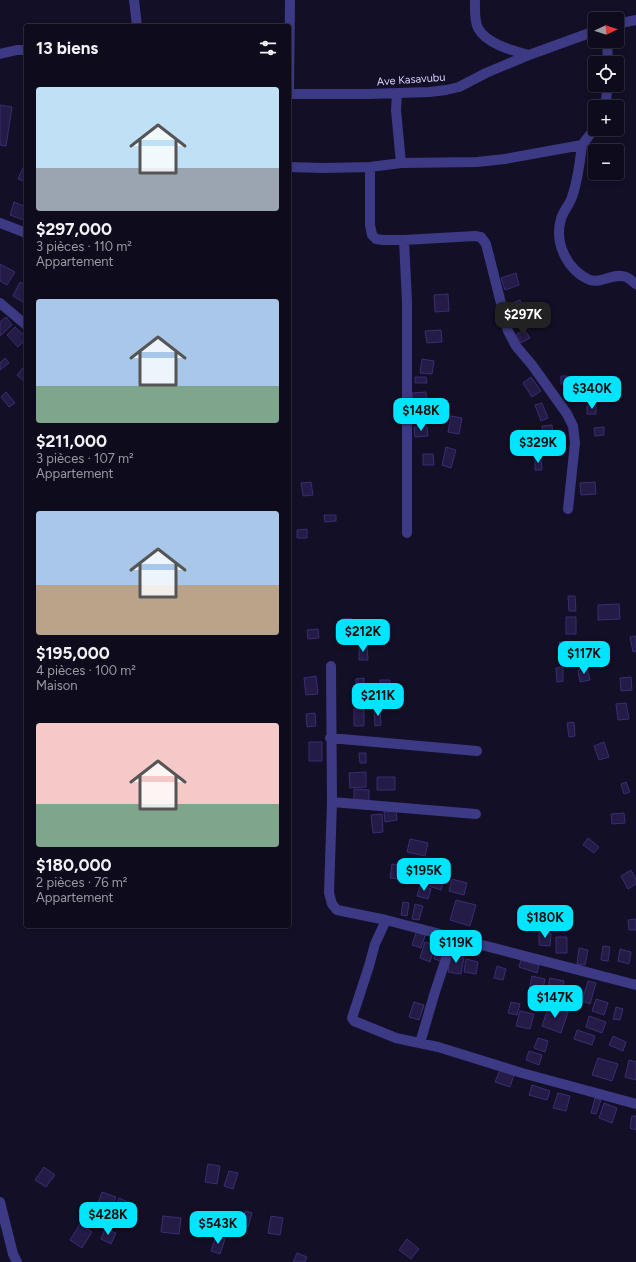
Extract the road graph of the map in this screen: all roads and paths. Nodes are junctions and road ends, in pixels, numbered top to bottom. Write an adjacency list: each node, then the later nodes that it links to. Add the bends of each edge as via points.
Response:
1 (134, 0): 6 (street)
2 (290, 0): 7 (street)
3 (475, 0): 11 (street, via 478,27 482,34 496,44)
4 (636, 20): 5 (street)
5 (624, 23)
6 (137, 24)
7 (290, 24)
8 (588, 34): 11 (street, Ave Kasavubu)
9 (24, 50): 10 (street)
10 (0, 54)
11 (529, 55): 12 (street, Ave Kasavubu, via 459,87 434,92)
12 (397, 93): 13 (street, Ave Kasavubu); 16 (street)
13 (291, 94)
14 (589, 136): 15 (street)
15 (582, 145): 16 (street, via 477,162); 22 (street, via 577,182 560,225 559,241 564,256 582,276 592,281 616,276 626,277)
16 (401, 163): 18 (street)
17 (291, 167): 18 (street)
18 (370, 167): 21 (street, via 372,235 376,239)
19 (0, 223): 20 (street)
20 (24, 232)
21 (404, 240): 25 (street, via 475,236 481,237 486,244 508,331 573,426 575,442); 26 (street)
22 (636, 284)
23 (0, 303): 24 (street)
24 (24, 323)
25 (568, 509)
26 (407, 532)
27 (331, 666): 28 (street)
28 (330, 738): 29 (street); 30 (street)
29 (477, 751)
30 (332, 802): 31 (street); 32 (street, via 332,904 337,910)
31 (476, 814)
32 (386, 920): 33 (street); 35 (street, via 375,944 352,1018 379,1032)
33 (453, 937): 34 (street); 35 (street)
34 (636, 985)
35 (420, 1043): 36 (street)
36 (636, 1104)
37 (0, 1202): 38 (street)
38 (17, 1262)

